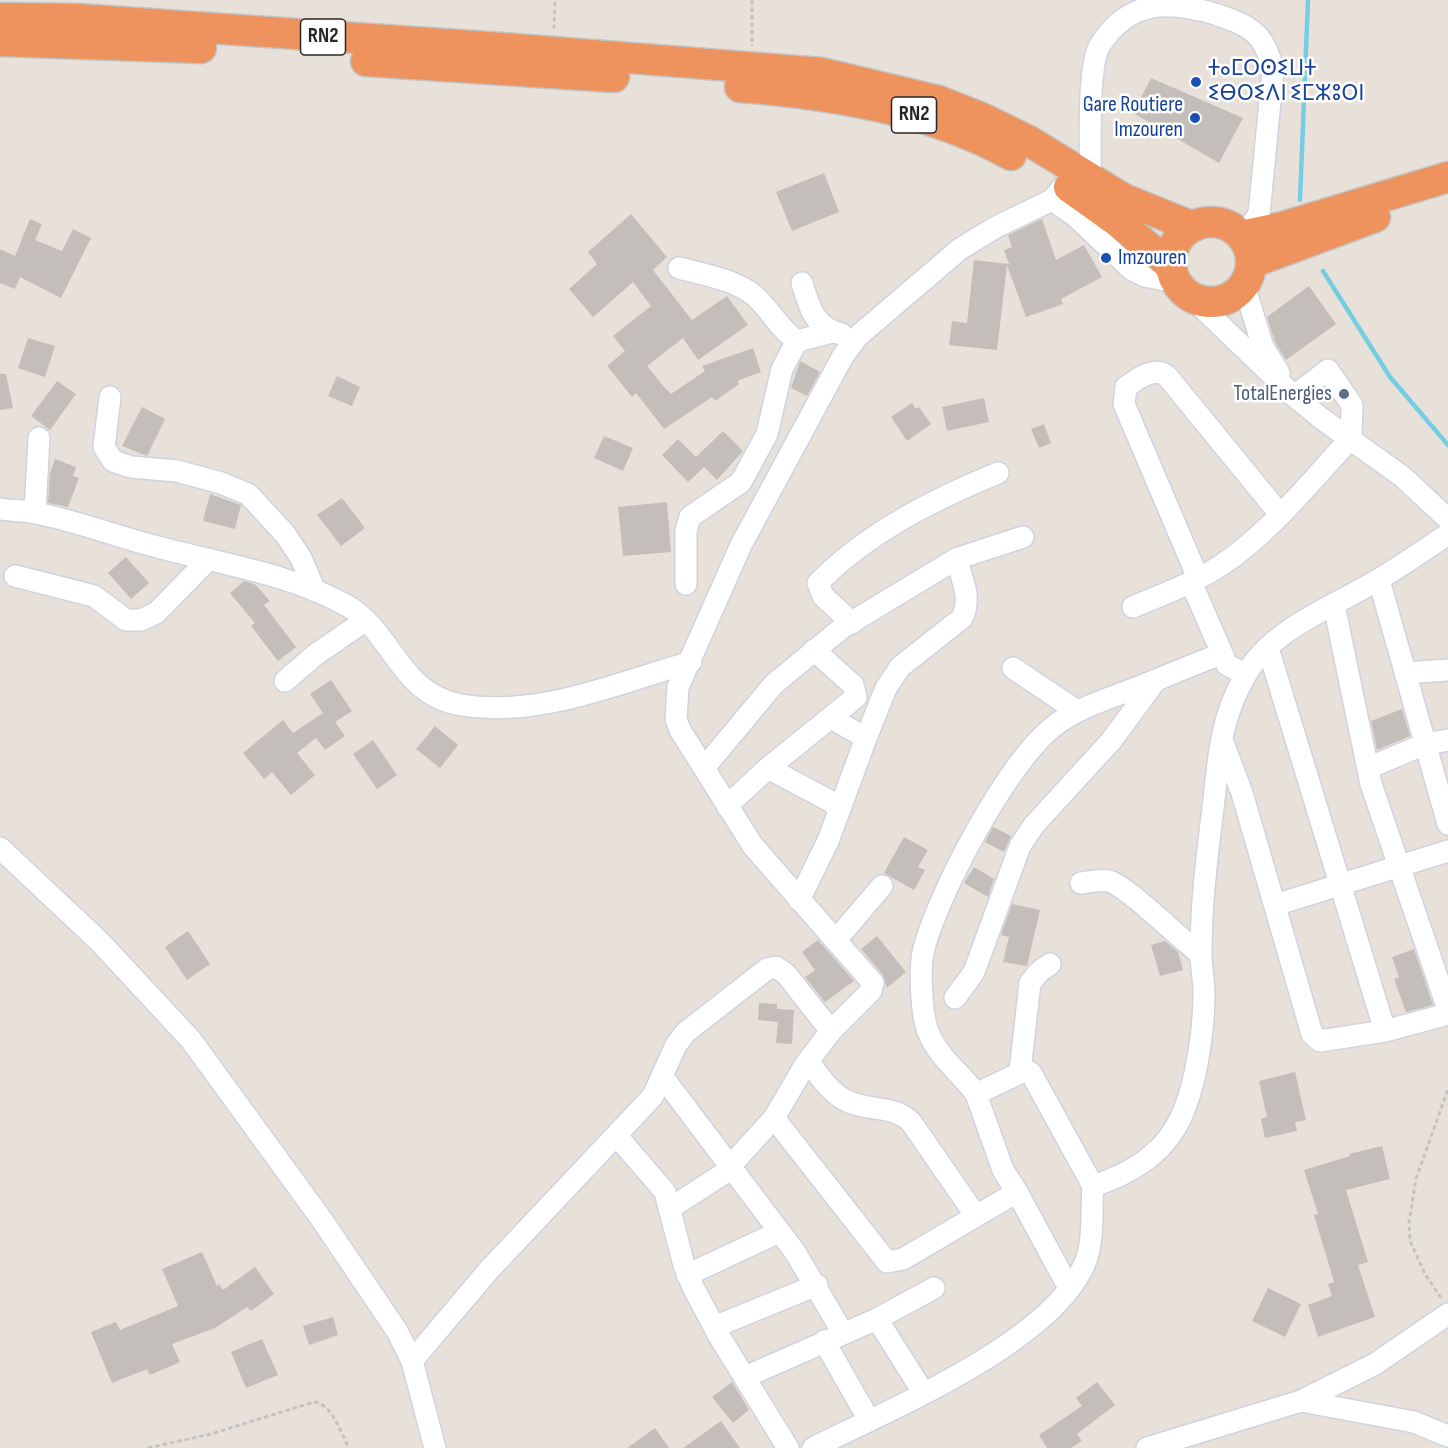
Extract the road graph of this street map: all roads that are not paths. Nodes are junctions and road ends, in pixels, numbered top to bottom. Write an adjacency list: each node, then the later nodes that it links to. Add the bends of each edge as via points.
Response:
1 (0, 18): 4 (highway, RN2, via 553,52 822,74 939,101 982,117 1029,141)
2 (0, 41): 4 (highway, RN2, via 248,50 759,88 886,108 939,123 992,144)
3 (1448, 177): 7 (highway, RN2, via 1280,228)
4 (1069, 187): 6 (highway, RN2, via 1124,199); 7 (street, via 1098,47 1111,28 1130,12 1158,2 1183,3 1245,25 1261,38 1269,52 1273,71 1259,214); 10 (highway, RN2, via 1104,211); 13 (street, via 960,249)
5 (1448, 195): 9 (highway, via 1371,218)
6 (1192, 227): 7 (highway, RN2, via 1215,222); 10 (highway, via 1173,249)
7 (1238, 233): 9 (highway, via 1247,244)
8 (679, 268): 14 (street, via 716,277 759,299 773,320)
9 (1247, 274): 10 (highway, via 1234,296 1220,301 1206,302); 15 (street, via 1263,347)
10 (1179, 282): 15 (street)
11 (802, 283): 12 (street, via 814,316)
12 (832, 332): 13 (street); 14 (street)
13 (858, 336): 40 (street, via 843,356 741,545)
14 (797, 341): 31 (street, via 782,369 767,434 741,482 690,517 686,531)
15 (1294, 396): 18 (street); 18 (street, via 1328,370 1352,405)
16 (110, 397): 32 (street, via 104,447 113,461 130,467 177,471 248,494 285,534)
17 (39, 438): 21 (street)
18 (1351, 438): 22 (street); 23 (street, via 1403,477)
19 (998, 473): 36 (street, via 907,517 818,583 823,596)
20 (0, 509): 21 (street)
21 (35, 512): 26 (street)
22 (1279, 513): 29 (street, via 1221,565); 29 (street, via 1167,376 1152,372 1126,387 1124,404)
23 (1448, 519)
24 (1448, 534): 30 (street)
25 (1023, 537): 27 (street)
26 (209, 558): 28 (street, via 156,613 141,620 126,620 94,596); 32 (street)
27 (956, 559): 36 (street); 50 (street, via 967,597 963,618 900,667 886,688)
28 (15, 576)
29 (1194, 580): 34 (street); 39 (street)
30 (1378, 580): 33 (street); 43 (street)
31 (686, 584)
32 (315, 591): 35 (street, via 344,604)
33 (1334, 605): 37 (street, via 1289,630); 55 (street)
34 (1133, 607)
35 (366, 620): 40 (street, via 421,688 459,705 534,705); 46 (street, via 322,649)
36 (852, 623): 38 (street)
37 (1268, 648): 44 (street); 64 (street)
38 (814, 650): 48 (street, via 856,693 853,702); 53 (street, via 774,684)
39 (1221, 654): 44 (street, via 1227,665); 45 (street)
40 (690, 662): 53 (street, via 678,687 675,719)
41 (1013, 668): 47 (street)
42 (1448, 670): 43 (street)
43 (1405, 673): 52 (street)
44 (1246, 674): 49 (street)
45 (1156, 680): 47 (street); 70 (street, via 1111,741 1034,825 1020,846 974,972)
46 (285, 681)
47 (1077, 711): 77 (street, via 1054,726 1029,751 987,814 937,910 923,951 923,1014 928,1033 938,1051)
48 (831, 718): 50 (street); 54 (street)
49 (1220, 736): 66 (street, via 1242,793); 68 (street, via 1204,875)
50 (866, 738): 57 (street)
51 (1448, 740): 52 (street)
52 (1425, 744): 55 (street); 58 (street)
53 (704, 768): 56 (street)
54 (768, 768): 56 (street); 57 (street)
55 (1368, 768): 61 (street)
56 (727, 806): 65 (street, via 753,846)
57 (842, 807): 65 (street)
58 (1448, 824)
59 (0, 848): 94 (street, via 99,941 191,1040 377,1300)
60 (1448, 851): 61 (street)
61 (1399, 867): 64 (street); 71 (street)
62 (1081, 883): 68 (street, via 1109,881)
63 (882, 886): 67 (street)
64 (1340, 886): 66 (street); 73 (street)
65 (799, 900): 67 (street)
66 (1275, 905): 73 (street, via 1315,1039)
67 (836, 940): 72 (street, via 872,979 873,987)
68 (1201, 954): 81 (street, via 1204,994 1199,1043 1188,1096 1177,1124 1144,1161 1119,1178)
69 (1050, 964): 75 (street, via 1030,983)
70 (955, 999)
71 (1448, 1011): 73 (street)
72 (831, 1031): 74 (street); 76 (street, via 786,974 776,967 767,969 686,1032)
73 (1385, 1031)
74 (808, 1061): 78 (street); 84 (street, via 836,1095 848,1102 902,1113)
75 (1020, 1071): 77 (street); 81 (street, via 1031,1073)
76 (662, 1076): 79 (street, via 653,1096); 80 (street)
77 (976, 1094): 82 (street, via 1003,1170)
78 (774, 1118): 80 (street); 84 (street, via 888,1262 903,1258)
79 (617, 1136): 83 (street, via 658,1181); 94 (street, via 488,1271)
80 (731, 1166): 83 (street); 85 (street)
81 (1093, 1186): 89 (street, via 1088,1256)
82 (1017, 1192): 84 (street); 89 (street)
83 (669, 1209): 86 (street)
84 (976, 1216)
85 (779, 1232): 86 (street); 87 (street)
86 (687, 1275): 92 (street)
87 (817, 1285): 92 (street); 93 (street)
88 (933, 1287): 91 (street)
89 (1069, 1288): 96 (street, via 1034,1326 1003,1349)
90 (1446, 1308): 97 (street, via 1375,1364)
91 (877, 1319): 93 (street); 96 (street)
92 (714, 1328): 95 (street)
93 (834, 1337): 95 (street); 98 (street)
94 (412, 1361): 100 (street)
95 (745, 1377): 101 (street)
96 (923, 1392): 98 (street)
97 (1301, 1401): 99 (street, via 1414,1422); 103 (street)
98 (869, 1420): 102 (street)
99 (1448, 1436)
100 (435, 1448)
101 (788, 1448)
102 (813, 1448)
103 (1148, 1448)

